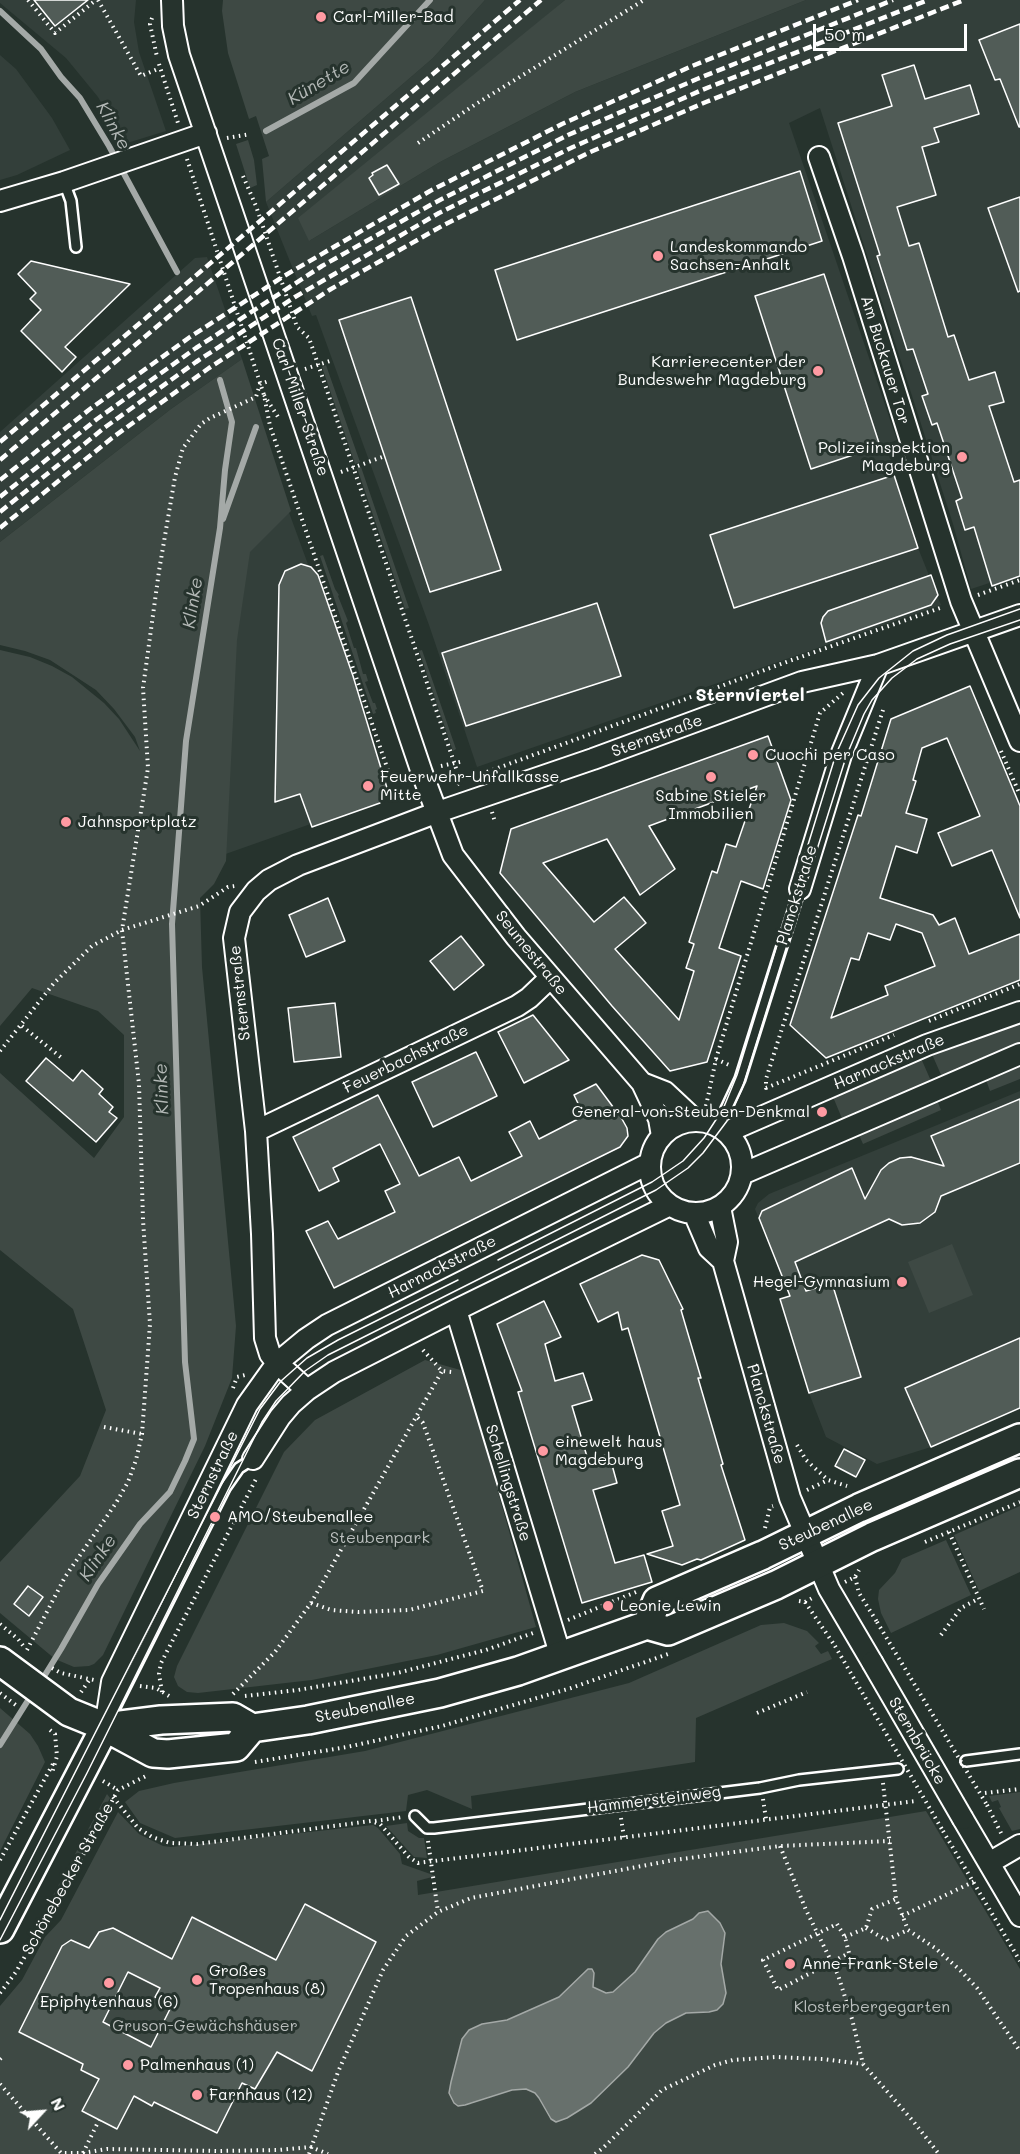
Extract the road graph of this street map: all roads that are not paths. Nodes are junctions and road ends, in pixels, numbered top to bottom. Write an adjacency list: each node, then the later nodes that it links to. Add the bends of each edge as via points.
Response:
1 (172, 0): 2 (street, Carl-Miller-Straße, via 177,48)
2 (206, 134): 4 (street); 11 (street, Carl-Miller-Straße)
3 (819, 157): 8 (street, Am Buckauer Tor, via 961,601)
4 (64, 182): 5 (street); 6 (lane, via 71,201)
5 (0, 201)
6 (76, 247)
7 (1020, 615): 8 (street, Sternstraße)
8 (974, 630): 9 (street, Sternstraße); 10 (street, Am Buckauer Tor)
9 (878, 665): 11 (street, Sternstraße, via 802,682); 12 (street, Planckstraße, via 841,755)
10 (1015, 743)
11 (438, 812): 13 (street, Seumestraße, via 459,864); 18 (street, Sternstraße, via 280,874 260,886 240,912 235,958)
12 (800, 889): 17 (lane, Planckstraße, via 740,1079)
13 (550, 978): 16 (street, Seumestraße); 18 (street, Feuerbachstraße, via 517,1006)
14 (1020, 1012): 17 (street, Harnackstraße)
15 (1020, 1054): 21 (street)
16 (642, 1083): 17 (street, Seumestraße, via 665,1092); 19 (street, Seumestraße)
17 (711, 1125): 19 (street, via 675,1125); 21 (street, via 740,1151)
18 (256, 1131): 27 (street, Sternstraße, via 265,1338)
19 (662, 1136): 20 (street)
20 (650, 1163): 22 (street, via 654,1186); 27 (street, Harnackstraße, via 327,1324)
21 (742, 1174): 23 (street, via 735,1193)
22 (670, 1205): 24 (street); 26 (street)
23 (720, 1207): 24 (street); 25 (street, Planckstraße, via 727,1242)
24 (694, 1213): 25 (street, Planckstraße, via 709,1248)
25 (723, 1261): 32 (street, Planckstraße, via 790,1498)
26 (456, 1310): 28 (street, via 345,1366); 35 (street, Schellingstraße)
27 (277, 1363): 28 (street); 37 (street, Sternstraße, via 247,1405 112,1682)
28 (307, 1390): 30 (street, via 280,1416)
29 (1020, 1438): 32 (main road, Steubenallee)
30 (256, 1466): 37 (lane, via 239,1468 225,1488)
31 (1020, 1473): 33 (main road, Steubenallee)
32 (804, 1534): 33 (street, Planckstraße); 34 (main road, Steubenallee, via 657,1601)
33 (818, 1564): 34 (main road, Steubenallee, via 668,1631); 43 (street, Sternbrücke, bridge)
34 (647, 1625): 35 (main road, Steubenallee)
35 (561, 1657): 37 (main road, Steubenallee, via 429,1695 350,1713 252,1728 236,1747 153,1753)
36 (0, 1661): 37 (main road, Steubenallee, via 19,1692 49,1698 69,1712)
37 (105, 1726): 45 (main road)
38 (1020, 1754): 39 (lane)
39 (966, 1761)
40 (898, 1769): 41 (lane, Hammersteinweg, via 426,1828)
41 (415, 1816)
42 (1011, 1840): 43 (street)
43 (989, 1863): 44 (street, Sternbrücke)
44 (1020, 1916)
45 (0, 1929)

